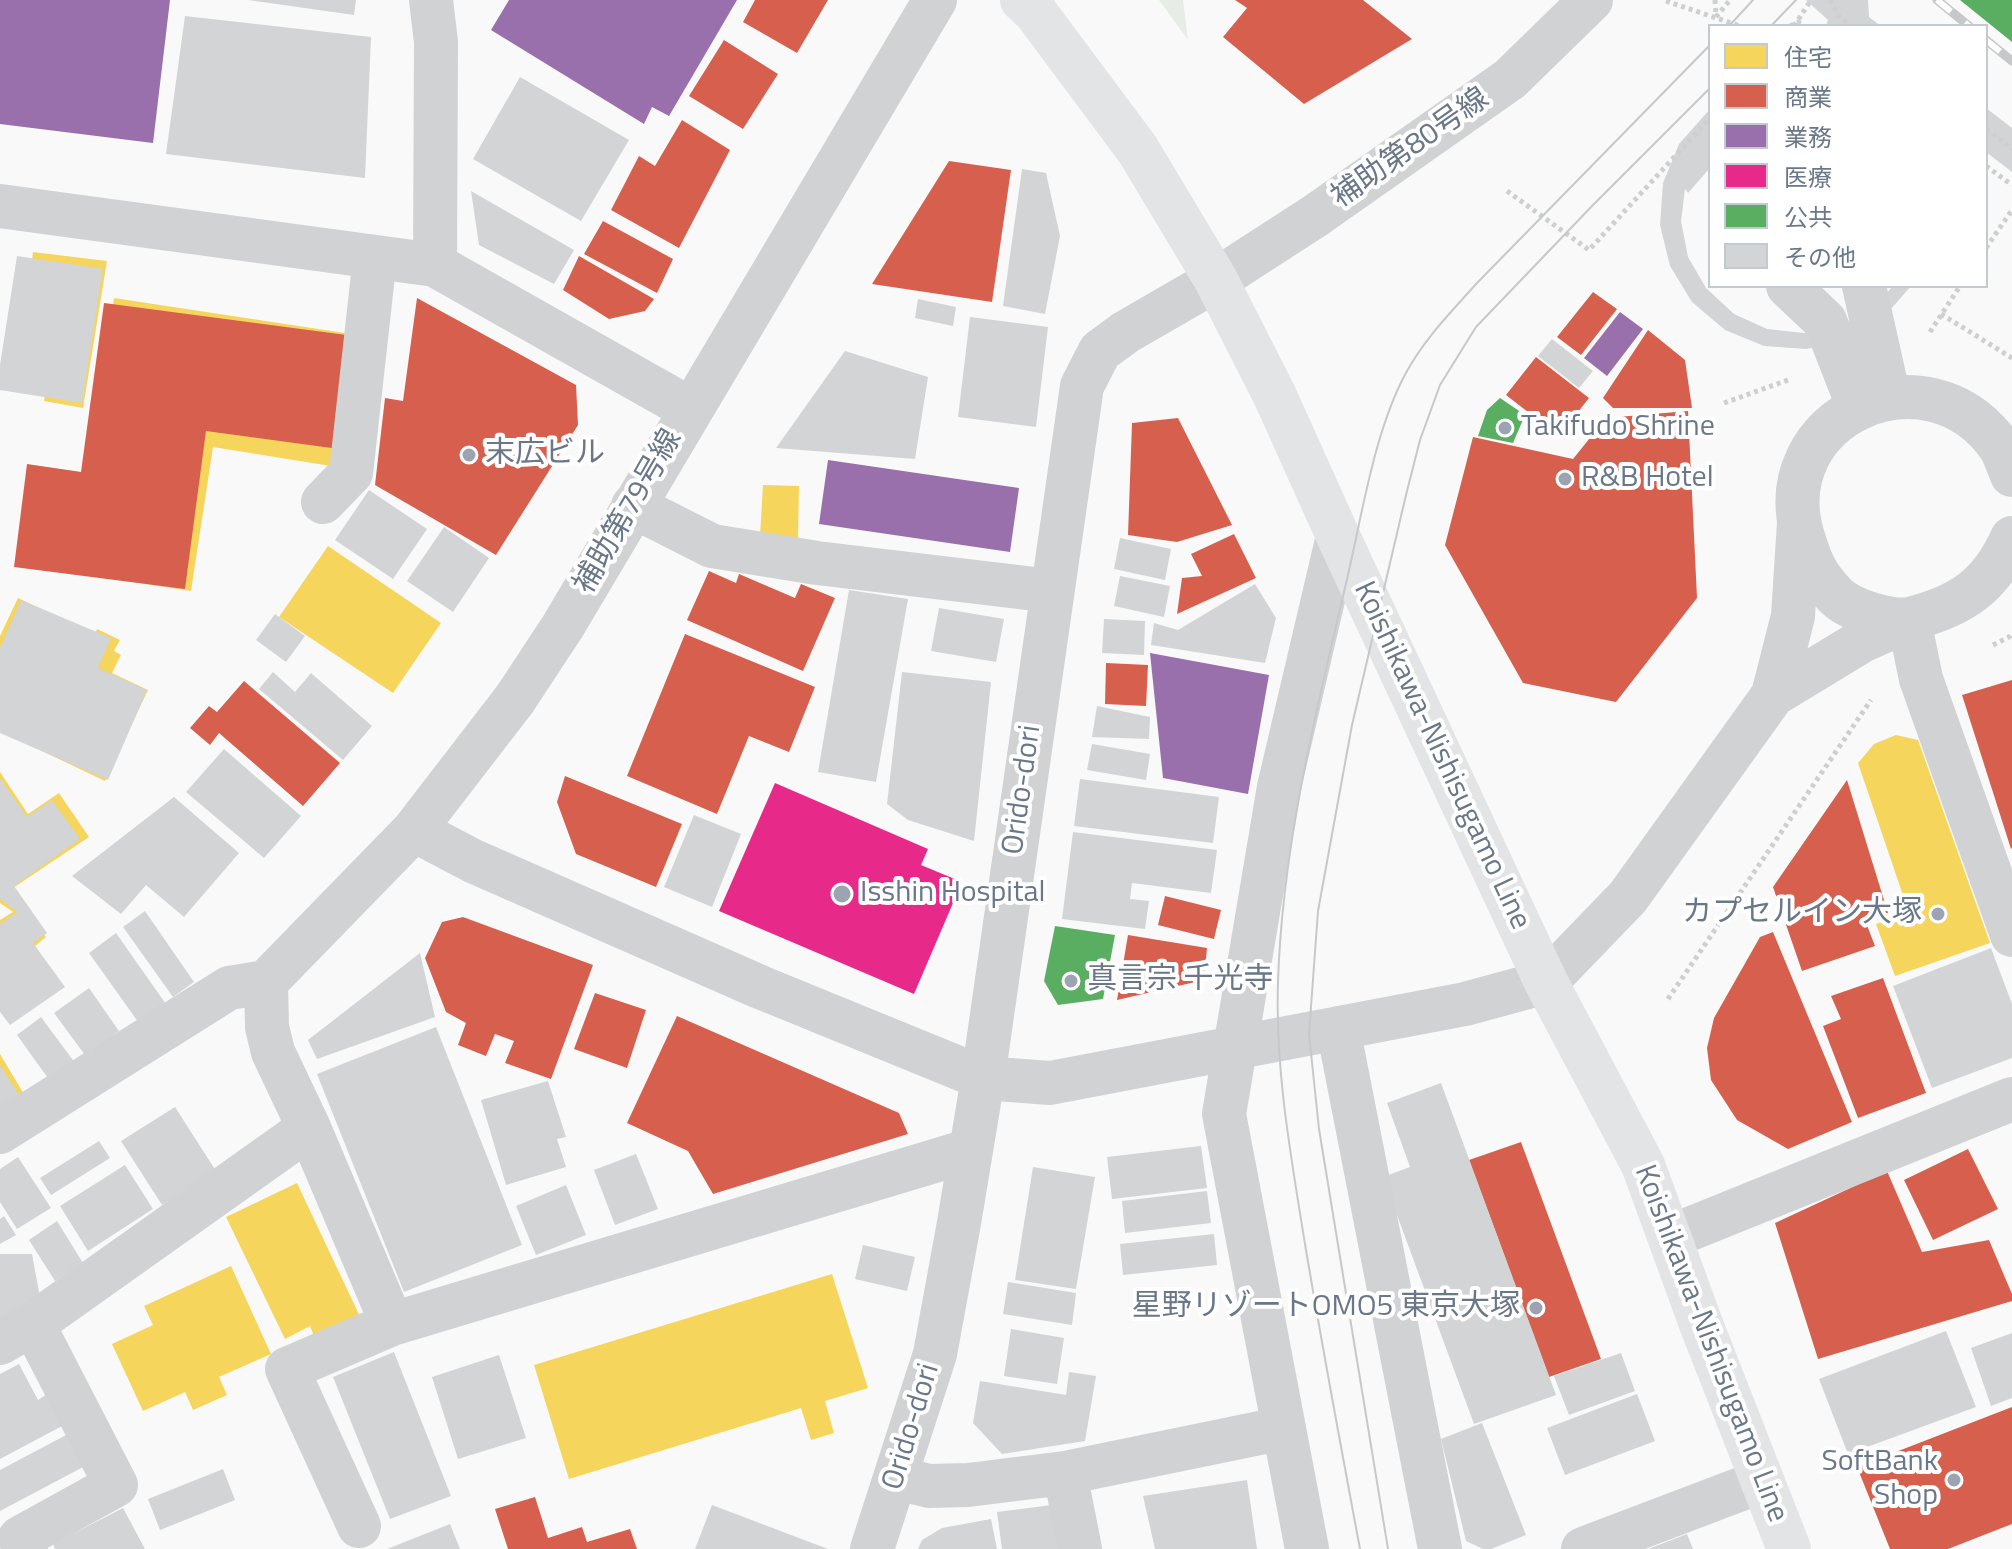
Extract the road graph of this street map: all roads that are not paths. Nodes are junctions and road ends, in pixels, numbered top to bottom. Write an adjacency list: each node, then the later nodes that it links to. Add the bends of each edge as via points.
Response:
1 (431, 0): 7 (street, via 436,42)
2 (935, 0): 12 (street, 補助第79号線)
3 (1022, 0): 8 (main road, Koishikawa-Nishisugamo Line, via 1138,150)
4 (1591, 0): 8 (street, 補助第80号線, via 1510,79)
5 (0, 206): 6 (street)
6 (375, 257): 7 (street); 14 (street, via 351,473)
7 (435, 265): 12 (street)
8 (1216, 280): 17 (main road, Koishikawa-Nishisugamo Line); 19 (street, Orido-dori, via 1100,351 1082,386)
9 (1790, 288): 11 (street, via 1825,321)
10 (1864, 288): 11 (street)
11 (1874, 403): 13 (street, via 1901,396 1936,400 1975,418 2001,449); 16 (street, via 1840,418 1817,442 1802,471)
12 (690, 409): 15 (street, 補助第79号線)
13 (2012, 475)
14 (323, 502)
15 (633, 506): 19 (street, via 712,546); 22 (street, 補助第79号線, via 515,699)
16 (1799, 523): 20 (street, via 1816,575 1842,602 1871,614); 21 (street, via 1793,616)
17 (1338, 536): 25 (main road, Koishikawa-Nishisugamo Line); 27 (street, via 1279,787)
18 (2012, 538): 20 (street, via 1985,583 1966,597)
19 (1052, 591): 28 (street, Orido-dori)
20 (1909, 620): 21 (street, via 1862,641); 23 (street, via 1921,679)
21 (1773, 695): 25 (street, via 1628,897)
22 (414, 830): 24 (street, 補助第79号線); 28 (street, via 760,987)
23 (2012, 935)
24 (266, 982): 30 (street, via 273,1052); 31 (street, via 229,988)
25 (1546, 982): 26 (street); 33 (main road, Koishikawa-Nishisugamo Line, via 1643,1165)
26 (1338, 1028): 27 (street); 45 (street)
27 (1235, 1048): 28 (street, via 1050,1083); 36 (street, via 1224,1114)
28 (983, 1078): 32 (street, Orido-dori)
29 (2012, 1099): 33 (street)
30 (309, 1128): 34 (street); 35 (street)
31 (0, 1132)
32 (971, 1150): 34 (street); 38 (street, Orido-dori, via 935,1354)
33 (1670, 1237): 39 (main road, Koishikawa-Nishisugamo Line)
34 (392, 1324): 40 (street, via 287,1369)
35 (17, 1334): 41 (street, via 116,1485 20,1538)
36 (1284, 1428): 37 (street); 44 (street)
37 (1065, 1473): 38 (street, via 968,1485 929,1486); 43 (street)
38 (897, 1478): 42 (street, Orido-dori)
39 (1762, 1481): 46 (street); 47 (main road, Koishikawa-Nishisugamo Line)
40 (359, 1526)
41 (26, 1549)
42 (872, 1549)
43 (1080, 1549)
44 (1307, 1549)
45 (1440, 1549)
46 (1583, 1549)
47 (1789, 1549)

